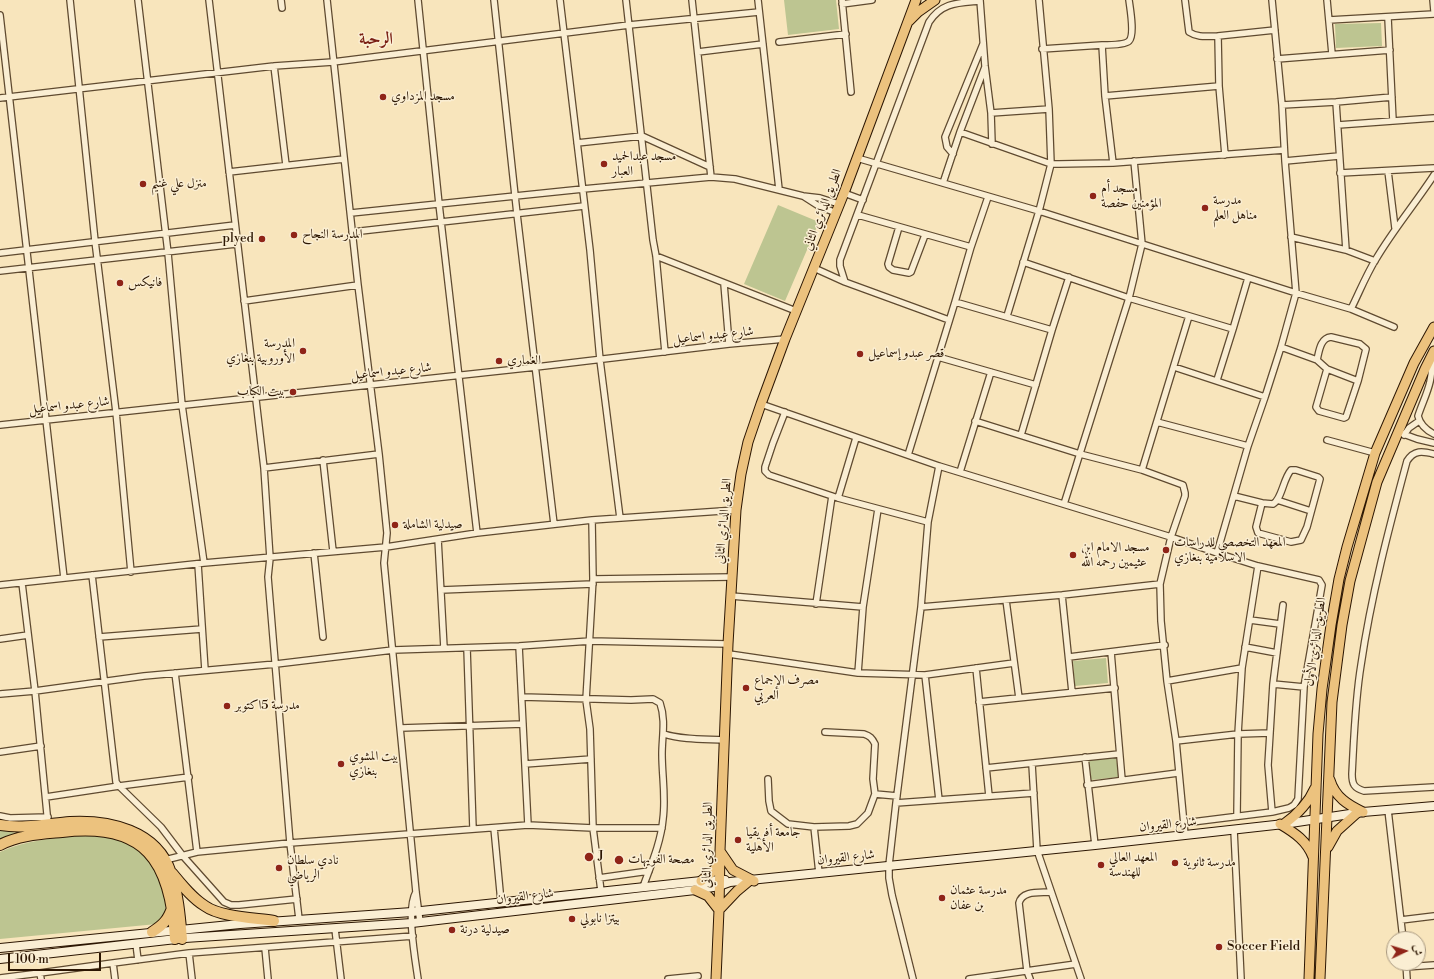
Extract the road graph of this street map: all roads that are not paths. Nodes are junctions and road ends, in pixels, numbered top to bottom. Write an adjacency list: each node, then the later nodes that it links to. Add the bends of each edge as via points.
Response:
1 (70, 0): 54 (street)
2 (138, 0): 52 (street)
3 (209, 0): 51 (street)
4 (281, 0): 23 (street)
5 (327, 0): 48 (street)
6 (418, 0): 43 (street)
7 (494, 0): 37 (street)
8 (560, 0): 34 (street)
9 (626, 0): 32 (street)
10 (692, 0): 29 (street)
11 (758, 0): 25 (street)
12 (872, 0): 22 (street)
13 (916, 0): 31 (main road, الطريق الدائري الثاني)
14 (935, 0): 31 (main road)
15 (980, 0): 39 (street); 79 (street, via 942,8 929,22)
16 (1039, 0): 42 (street)
17 (1129, 0): 41 (street, via 1132,37 1125,43)
18 (1185, 0): 36 (street, via 1189,32 1199,37)
19 (1272, 0): 33 (street)
20 (1327, 0): 30 (street)
21 (1433, 0): 24 (street)
22 (842, 2): 35 (street)
23 (282, 8)
24 (1434, 11)
25 (759, 12): 29 (street); 40 (street)
26 (1434, 14): 28 (street)
27 (0, 15): 57 (street)
28 (1388, 18): 30 (street); 44 (street)
29 (694, 19): 32 (street); 45 (street)
30 (1328, 20): 46 (street)
31 (907, 23): 75 (main road, الطريق الدائري الثاني)
32 (629, 25): 34 (street); 68 (street)
33 (1274, 30): 36 (street); 47 (street)
34 (564, 33): 37 (street); 69 (street)
35 (846, 34): 38 (street); 55 (street)
36 (1218, 36): 53 (street)
37 (499, 42): 43 (street); 95 (street)
38 (779, 42)
39 (983, 43): 50 (street); 72 (street, via 945,137 947,147)
40 (763, 44): 45 (street); 93 (street)
41 (1102, 45): 42 (street); 56 (street)
42 (1042, 49): 62 (street)
43 (422, 50): 48 (street); 99 (street)
44 (1390, 50): 46 (street); 58 (street)
45 (698, 52): 83 (street)
46 (1332, 54): 47 (street)
47 (1277, 59): 61 (street)
48 (333, 62): 49 (street); 76 (street)
49 (274, 66): 51 (street); 82 (street)
50 (985, 66): 63 (street); 67 (street)
51 (217, 73): 52 (street); 86 (street)
52 (148, 81): 54 (street); 112 (street)
53 (1219, 86): 56 (street); 73 (street)
54 (79, 88): 57 (street); 115 (street)
55 (851, 92)
56 (1105, 96): 80 (street)
57 (9, 97): 59 (street); 119 (street)
58 (1392, 97): 60 (street); 65 (street)
59 (0, 98)
60 (1336, 102): 61 (street); 66 (street)
61 (1282, 105): 71 (street)
62 (1049, 109): 63 (street); 81 (street)
63 (991, 114): 70 (street)
64 (1434, 118): 65 (street)
65 (1393, 121): 66 (street)
66 (1338, 125): 74 (street)
67 (960, 132): 70 (street); 72 (street)
68 (642, 136): 69 (street); 83 (street); 90 (street)
69 (577, 143): 92 (street)
70 (992, 144): 81 (street)
71 (1284, 150): 73 (street); 78 (street)
72 (953, 154): 91 (street)
73 (1225, 155): 77 (street)
74 (1339, 156): 78 (street); 87 (street)
75 (857, 158): 79 (street); 94 (main road, الطريق الدائري الثاني)
76 (344, 159): 82 (street); 103 (street)
77 (1134, 161): 80 (street); 117 (street)
78 (1285, 161): 114 (street)
79 (876, 163): 91 (street); 98 (street)
80 (1113, 163): 81 (street)
81 (1052, 164): 102 (street)
82 (286, 165): 86 (street)
83 (710, 167): 89 (street)
84 (1434, 168): 85 (street)
85 (1388, 171): 87 (street); 110 (street)
86 (229, 172): 108 (street)
87 (1340, 173): 120 (street)
88 (1434, 176): 110 (street)
89 (711, 177): 90 (street); 93 (street, via 735,179)
90 (647, 182): 92 (street); 123 (street)
91 (943, 183): 97 (street)
92 (583, 189): 95 (street); 101 (street)
93 (779, 189): 96 (street)
94 (844, 193): 98 (street); 100 (main road, الطريق الدائري الثاني)
95 (516, 196): 99 (street); 105 (street)
96 (803, 196): 100 (street); 104 (street)
97 (988, 197): 102 (street); 118 (street)
98 (863, 200): 106 (street)
99 (439, 204): 103 (street); 107 (street)
100 (839, 204): 104 (main road, الطريق الدائري الثاني)
101 (584, 206): 105 (street); 154 (street, via 592,262)
102 (1039, 212): 117 (street); 126 (street)
103 (350, 213): 111 (street)
104 (836, 213): 128 (main road, الطريق الدائري الثاني)
105 (517, 214): 107 (street); 157 (street)
106 (858, 215): 109 (street); 132 (street, via 840,260)
107 (441, 222): 111 (street); 160 (street)
108 (235, 226): 112 (street); 116 (street)
109 (899, 227): 113 (street); 113 (street, via 888,264 892,270 911,272)
110 (1395, 228): 125 (street)
111 (352, 232): 134 (street)
112 (166, 233): 115 (street); 122 (street)
113 (925, 235): 118 (street)
114 (1291, 237): 120 (street); 135 (street)
115 (95, 242): 119 (street); 124 (street)
116 (236, 244): 122 (street); 137 (street)
117 (1142, 244): 131 (street); 136 (street)
118 (971, 247): 138 (street)
119 (28, 249): 121 (street); 127 (street)
120 (1346, 250): 125 (street)
121 (0, 253)
122 (168, 253): 124 (street); 168 (street)
123 (656, 256): 133 (street); 151 (street)
124 (97, 260): 127 (street); 169 (street)
125 (1375, 261): 139 (street)
126 (1023, 262): 130 (street); 141 (street)
127 (29, 267): 129 (street); 171 (street)
128 (814, 268): 132 (street); 140 (main road, الطريق الدائري الثاني)
129 (0, 271)
130 (1069, 277): 136 (street); 147 (street)
131 (1248, 278): 135 (street); 146 (street)
132 (845, 282): 143 (street)
133 (724, 284): 140 (street); 149 (street)
134 (358, 285): 137 (street); 163 (street)
135 (1296, 294): 139 (street); 150 (street)
136 (1129, 298): 142 (street); 185 (street)
137 (244, 301): 166 (street)
138 (955, 302): 141 (street); 143 (street)
139 (1351, 309): 144 (street)
140 (796, 311): 148 (main road, الطريق الدائري الثاني)
141 (1006, 316): 147 (street)
142 (1189, 316): 146 (street); 156 (street)
143 (949, 320): 153 (street)
144 (1394, 327)
145 (1434, 327): 183 (main road, الطريق الدائري الأول, via 1414,363)
146 (1233, 329): 161 (street)
147 (1052, 330): 164 (street)
148 (785, 339): 149 (street, شارع عبدو اسماعيل); 167 (main road, الطريق الدائري الثاني)
149 (729, 344): 151 (street, شارع عبدو اسماعيل)
150 (1281, 347): 155 (street); 165 (street)
151 (665, 352): 154 (street, شارع عبدو اسماعيل)
152 (1432, 355): 173 (street, via 1434,378 1418,414); 176 (main road, الطريق الدائري الأول)
153 (938, 357): 159 (street); 187 (street)
154 (600, 360): 157 (street, شارع عبدو اسماعيل); 201 (street)
155 (1318, 360): 158 (street); 162 (street, via 1320,347 1327,337 1360,344 1366,351)
156 (1174, 366): 161 (street); 174 (street)
157 (536, 367): 160 (street, شارع عبدو اسماعيل); 204 (street)
158 (1327, 369): 162 (street); 162 (street, via 1316,404 1317,410 1345,418)
159 (991, 372): 164 (street); 172 (street)
160 (458, 376): 163 (street, شارع عبدو اسماعيل); 205 (street)
161 (1217, 380): 165 (street)
162 (1358, 381)
163 (370, 385): 166 (street, شارع عبدو اسماعيل); 184 (street)
164 (1036, 385): 178 (street)
165 (1265, 397): 182 (street)
166 (256, 398): 168 (street, شارع عبدو اسماعيل); 190 (street)
167 (761, 404): 170 (street); 199 (main road, الطريق الدائري الثاني, via 748,442)
168 (182, 405): 169 (street, شارع عبدو اسماعيل); 213 (street)
169 (116, 412): 171 (street, شارع عبدو اسماعيل); 215 (street)
170 (785, 412): 179 (street); 194 (street, via 765,471 769,475)
171 (46, 420): 175 (street, شارع عبدو اسماعيل); 218 (street)
172 (975, 421): 178 (street); 192 (street)
173 (1419, 421): 176 (street); 177 (street)
174 (1157, 422): 182 (street); 191 (street)
175 (0, 425)
176 (1401, 434): 181 (street); 289 (main road, الطريق الدائري الأول, via 1377,482 1350,582 1336,662)
177 (1434, 434)
178 (1021, 436): 185 (street)
179 (856, 438): 187 (street); 194 (street)
180 (1327, 440): 183 (street)
181 (1434, 443)
182 (1248, 446): 193 (street)
183 (1375, 453): 294 (main road, الطريق الدائري الأول, via 1347,547 1331,625 1318,734)
184 (379, 454): 188 (street); 208 (street, via 387,533)
185 (1080, 454): 191 (street); 197 (street)
186 (1434, 454): 296 (street, via 1422,451 1410,457 1397,496 1360,666 1352,774 1354,786 1364,791)
187 (908, 455): 189 (street)
188 (323, 460): 190 (street); 209 (street)
189 (939, 466): 192 (street); 203 (street)
190 (264, 468): 212 (street)
191 (1142, 470): 206 (street, via 1185,488 1185,496)
192 (960, 472): 197 (street)
193 (1234, 496): 196 (street); 211 (street)
194 (835, 497): 198 (street); 227 (street)
195 (1277, 500): 196 (street, via 1273,504); 200 (street); 200 (street, via 1291,470 1318,477 1320,482)
196 (1262, 503): 200 (street, via 1256,527 1258,533 1291,542 1297,542 1302,538)
197 (1064, 504): 206 (street)
198 (878, 509): 203 (street); 229 (street)
199 (736, 510): 201 (street); 217 (main road, الطريق الدائري الثاني)
200 (1311, 511)
201 (620, 518): 202 (street)
202 (592, 520): 204 (street); 219 (street)
203 (928, 522): 230 (street)
204 (554, 524): 205 (street)
205 (476, 533): 207 (street)
206 (1171, 537): 211 (street); 222 (street)
207 (438, 539): 208 (street); 223 (street)
208 (386, 547): 209 (street); 245 (street, via 384,558)
209 (333, 551): 210 (street)
210 (314, 553): 212 (street); 236 (street)
211 (1218, 553): 214 (street)
212 (270, 558): 213 (street); 251 (street, via 268,577)
213 (201, 563): 215 (street); 233 (street)
214 (1258, 566): 231 (street); 262 (street, via 1321,582)
215 (131, 572): 216 (street)
216 (92, 575): 218 (street); 235 (street)
217 (732, 577): 219 (street); 225 (main road, الطريق الدائري الثاني)
218 (64, 578): 221 (street)
219 (593, 581): 223 (street); 238 (street)
220 (0, 583): 221 (street)
221 (22, 583): 234 (street)
222 (1160, 584): 224 (street); 240 (street)
223 (441, 590): 243 (street)
224 (1062, 595): 226 (street); 249 (street)
225 (731, 596): 227 (street); 239 (main road, الطريق الدائري الثاني)
226 (1006, 600): 230 (street); 250 (street)
227 (816, 604): 229 (street)
228 (1283, 605): 232 (street)
229 (864, 607): 256 (street)
230 (921, 607): 257 (street)
231 (1250, 620): 232 (street); 242 (street)
232 (1280, 624): 247 (street)
233 (202, 629): 235 (street); 254 (street)
234 (28, 635): 237 (street); 264 (street)
235 (99, 637): 260 (street)
236 (323, 637)
237 (0, 639)
238 (590, 641): 239 (street); 241 (street); 269 (street)
239 (728, 644): 248 (main road, الطريق الدائري الثاني)
240 (1164, 645): 246 (street); 259 (street)
241 (519, 646): 244 (street); 267 (street)
242 (1245, 647): 247 (street); 253 (street)
243 (444, 648): 244 (street); 245 (street)
244 (467, 648): 272 (street)
245 (393, 650): 251 (street); 273 (street)
246 (1111, 652): 249 (street); 263 (street)
247 (1277, 653): 261 (street)
248 (729, 654): 256 (street); 278 (main road, الطريق الدائري الثاني)
249 (1069, 657): 265 (street)
250 (1014, 663): 252 (street); 268 (street)
251 (276, 664): 254 (street); 325 (street)
252 (976, 668): 258 (street); 270 (street)
253 (1242, 668): 259 (street); 277 (street)
254 (205, 670): 255 (street)
255 (175, 673): 260 (street); 290 (street)
256 (858, 673): 257 (street)
257 (913, 676): 258 (street); 299 (street)
258 (925, 676): 302 (street)
259 (1167, 681): 279 (street)
260 (103, 682): 264 (street); 295 (street, via 114,778)
261 (1273, 684): 262 (street); 275 (street)
262 (1304, 686): 306 (street, via 1298,799 1289,808)
263 (1114, 688): 265 (street); 282 (street)
264 (35, 691): 266 (street); 280 (street)
265 (1072, 692): 268 (street)
266 (0, 694)
267 (522, 697): 269 (street); 271 (street)
268 (1019, 698): 270 (street)
269 (586, 700): 276 (street, via 653,699 660,702); 284 (street)
270 (979, 702): 287 (street)
271 (523, 724): 272 (street); 285 (street)
272 (470, 727): 273 (street); 321 (street)
273 (401, 728): 323 (street)
274 (825, 732): 298 (street, via 864,734 873,739)
275 (1270, 733): 277 (street); 306 (street, via 1268,765)
276 (664, 734): 278 (street, via 673,737); 320 (street)
277 (1238, 734): 279 (street); 309 (street)
278 (724, 740): 329 (main road, الطريق الدائري الثاني)
279 (1176, 741): 288 (street)
280 (41, 746): 281 (street); 301 (street)
281 (0, 752)
282 (1119, 754): 283 (street); 292 (street)
283 (1085, 757): 286 (street); 293 (street)
284 (591, 759): 285 (street); 319 (street)
285 (525, 764): 316 (street)
286 (1032, 764): 287 (street); 297 (street)
287 (986, 768): 300 (street)
288 (1178, 774): 292 (street); 313 (street)
289 (1329, 774): 307 (main road, via 1335,792); 310 (main road, الطريق الدائري الأول)
290 (189, 776): 295 (street); 330 (street)
291 (768, 779): 317 (street, via 771,811 788,824)
292 (1122, 780): 293 (street)
293 (1087, 785): 327 (street)
294 (1317, 785): 311 (main road, الطريق الدائري الأول); 314 (main road, via 1301,811)
295 (119, 786): 301 (street); 332 (street, via 162,828)
296 (1434, 786)
297 (1034, 793): 300 (street); 328 (street)
298 (875, 794): 299 (street); 317 (street, via 868,813 856,824)
299 (897, 796): 303 (street)
300 (988, 796): 302 (street)
301 (46, 797): 312 (street)
302 (939, 800): 303 (street)
303 (896, 803): 336 (street)
304 (1434, 806): 305 (main road, شارع القيروان)
305 (1388, 810): 307 (main road, شارع القيروان); 355 (street)
306 (1272, 812): 309 (street)
307 (1360, 813): 310 (main road, شارع القيروان); 331 (main road, via 1337,831)
308 (0, 816): 312 (street)
309 (1237, 816): 313 (street)
310 (1328, 818): 311 (main road, شارع القيروان); 331 (main road, الطريق الدائري الأول)
311 (1315, 819): 314 (main road, شارع القيروان); 333 (main road, الطريق الدائري الأول)
312 (48, 821): 315 (highway, via 21,826); 334 (highway, via 86,821 117,825 136,832)
313 (1184, 823): 324 (street)
314 (1282, 824): 322 (main road, شارع القيروان); 333 (main road, via 1302,839)
315 (0, 825)
316 (528, 825): 318 (street); 319 (street)
317 (814, 827): 339 (street)
318 (494, 828): 321 (street); 349 (street)
319 (593, 828): 320 (street); 340 (street)
320 (662, 828): 337 (street)
321 (473, 829): 323 (street)
322 (1234, 830): 324 (main road, شارع القيروان); 387 (street)
323 (411, 834): 325 (street); 352 (street)
324 (1185, 835): 327 (main road, شارع القيروان)
325 (290, 843): 330 (street); 348 (street)
326 (0, 845): 350 (highway, via 22,837 71,831 96,830 118,834 144,847 153,858 163,877)
327 (1095, 845): 328 (main road, شارع القيروان)
328 (1037, 850): 336 (main road, شارع القيروان); 347 (street)
329 (720, 851): 335 (main road, الطريق الدائري الثاني); 342 (main road, via 733,870)
330 (198, 852): 332 (street)
331 (1326, 852): 389 (main road, الطريق الدائري الأول)
332 (183, 856): 334 (street); 348 (street, via 224,902 239,905)
333 (1314, 858): 388 (main road, الطريق الدائري الأول)
334 (165, 860): 338 (highway)
335 (720, 863): 341 (main road); 343 (main road, الطريق الدائري الثاني)
336 (889, 865): 339 (main road, شارع القيروان); 383 (street, via 892,895)
337 (648, 871): 340 (street); 344 (street)
338 (171, 872): 356 (highway, via 193,898 206,908 228,915); 361 (highway)
339 (819, 873): 342 (main road, شارع القيروان)
340 (599, 878): 346 (street)
341 (701, 881): 343 (main road); 344 (main road)
342 (751, 881): 343 (main road, شارع القيروان); 351 (main road)
343 (719, 883): 345 (main road, شارع القيروان); 351 (main road, الطريق الدائري الثاني)
344 (643, 887): 346 (main road)
345 (695, 890): 351 (main road, via 708,896); 357 (main road, شارع القيروان)
346 (601, 891): 349 (main road)
347 (1051, 892): 371 (street); 372 (street, via 1025,894 1020,899)
348 (297, 899): 354 (street)
349 (501, 902): 352 (main road)
350 (172, 908): 360 (highway, via 164,924); 361 (highway)
351 (719, 910): 382 (main road, الطريق الدائري الثاني)
352 (416, 911): 354 (main road); 357 (street)
353 (1434, 916): 355 (street)
354 (299, 919): 356 (main road)
355 (1401, 920): 359 (street)
356 (274, 921): 361 (main road)
357 (416, 922): 358 (main road, شارع القيروان); 362 (street)
358 (336, 929): 361 (main road, شارع القيروان); 363 (street)
359 (1402, 931)
360 (152, 932): 361 (main road); 365 (main road)
361 (178, 934): 364 (main road)
362 (413, 936): 363 (street); 380 (street)
363 (337, 941): 366 (street); 379 (street)
364 (136, 944): 368 (main road); 369 (street)
365 (0, 948)
366 (265, 948): 367 (street); 378 (street)
367 (189, 953): 369 (street); 377 (street)
368 (0, 959)
369 (138, 960): 370 (street)
370 (113, 963): 373 (street); 376 (street)
371 (1076, 964): 372 (street); 386 (street)
372 (1027, 971): 384 (street); 385 (street)
373 (40, 976): 375 (street)
374 (698, 976): 381 (street)
375 (0, 978)
376 (115, 979)
377 (192, 979)
378 (268, 979)
379 (341, 979)
380 (418, 979)
381 (668, 979)
382 (716, 979)
383 (913, 979)
384 (969, 979)
385 (1030, 979)
386 (1081, 979)
387 (1241, 979)
388 (1309, 979)
389 (1320, 979)

